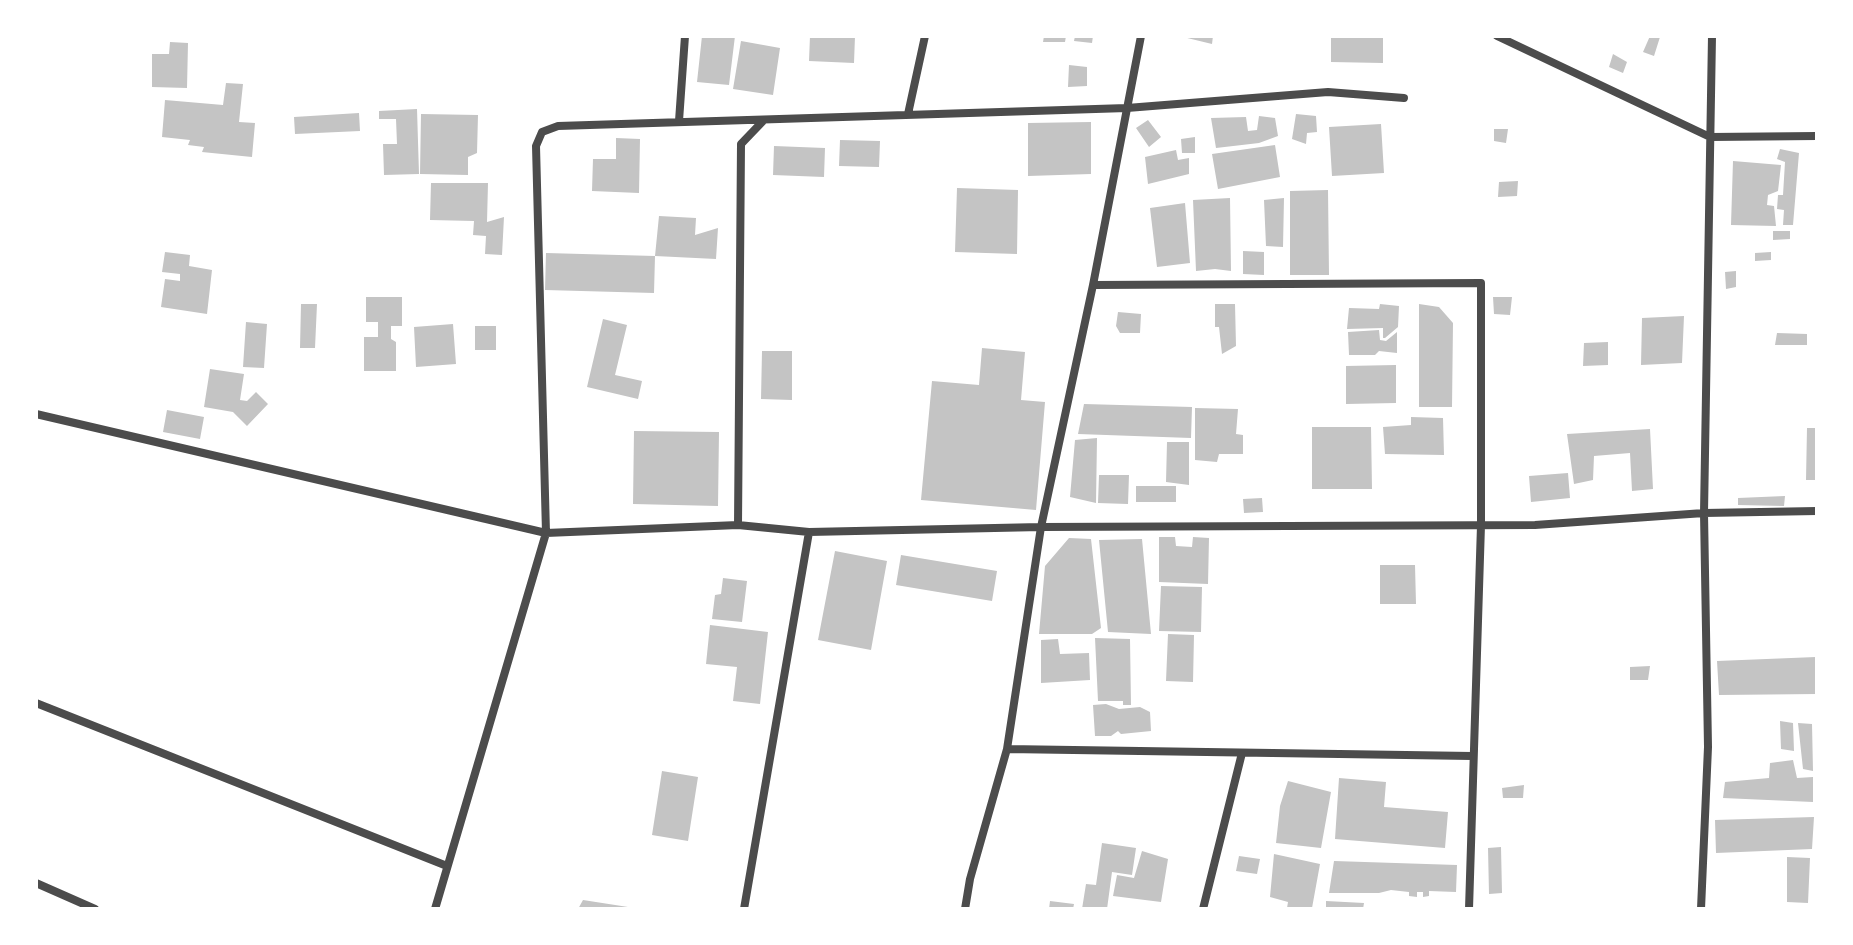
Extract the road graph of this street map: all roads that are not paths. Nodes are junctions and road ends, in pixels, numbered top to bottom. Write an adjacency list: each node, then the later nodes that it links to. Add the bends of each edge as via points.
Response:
1 (685, 36): 10 (street)
2 (925, 36): 8 (street)
3 (1141, 36): 7 (street)
4 (1497, 36): 12 (street)
5 (1712, 36): 12 (street)
6 (1404, 98): 7 (street, via 1328,92)
7 (1127, 108): 8 (street); 13 (street)
8 (908, 114): 9 (street)
9 (764, 120): 10 (street); 17 (street, via 741,144)
10 (679, 121): 21 (street, via 558,126 542,132 536,146)
11 (1817, 136): 12 (street)
12 (1710, 137): 16 (street)
13 (1093, 285): 18 (street, via 1481,283); 19 (street)
14 (36, 414): 21 (street)
15 (1817, 511): 16 (street)
16 (1704, 513): 18 (street); 34 (street, via 1708,747)
17 (738, 525): 20 (street); 21 (street)
18 (1481, 525): 19 (street); 25 (street)
19 (1041, 527): 20 (street); 23 (street)
20 (809, 532): 30 (street)
21 (546, 533): 26 (street)
22 (36, 703): 26 (street)
23 (1007, 749): 24 (street); 31 (street)
24 (1242, 753): 25 (street); 32 (street)
25 (1472, 756): 33 (street)
26 (447, 866): 29 (street)
27 (36, 883): 28 (street)
28 (95, 909)
29 (435, 909)
30 (744, 909)
31 (965, 909)
32 (1203, 909)
33 (1469, 909)
34 (1701, 909)

